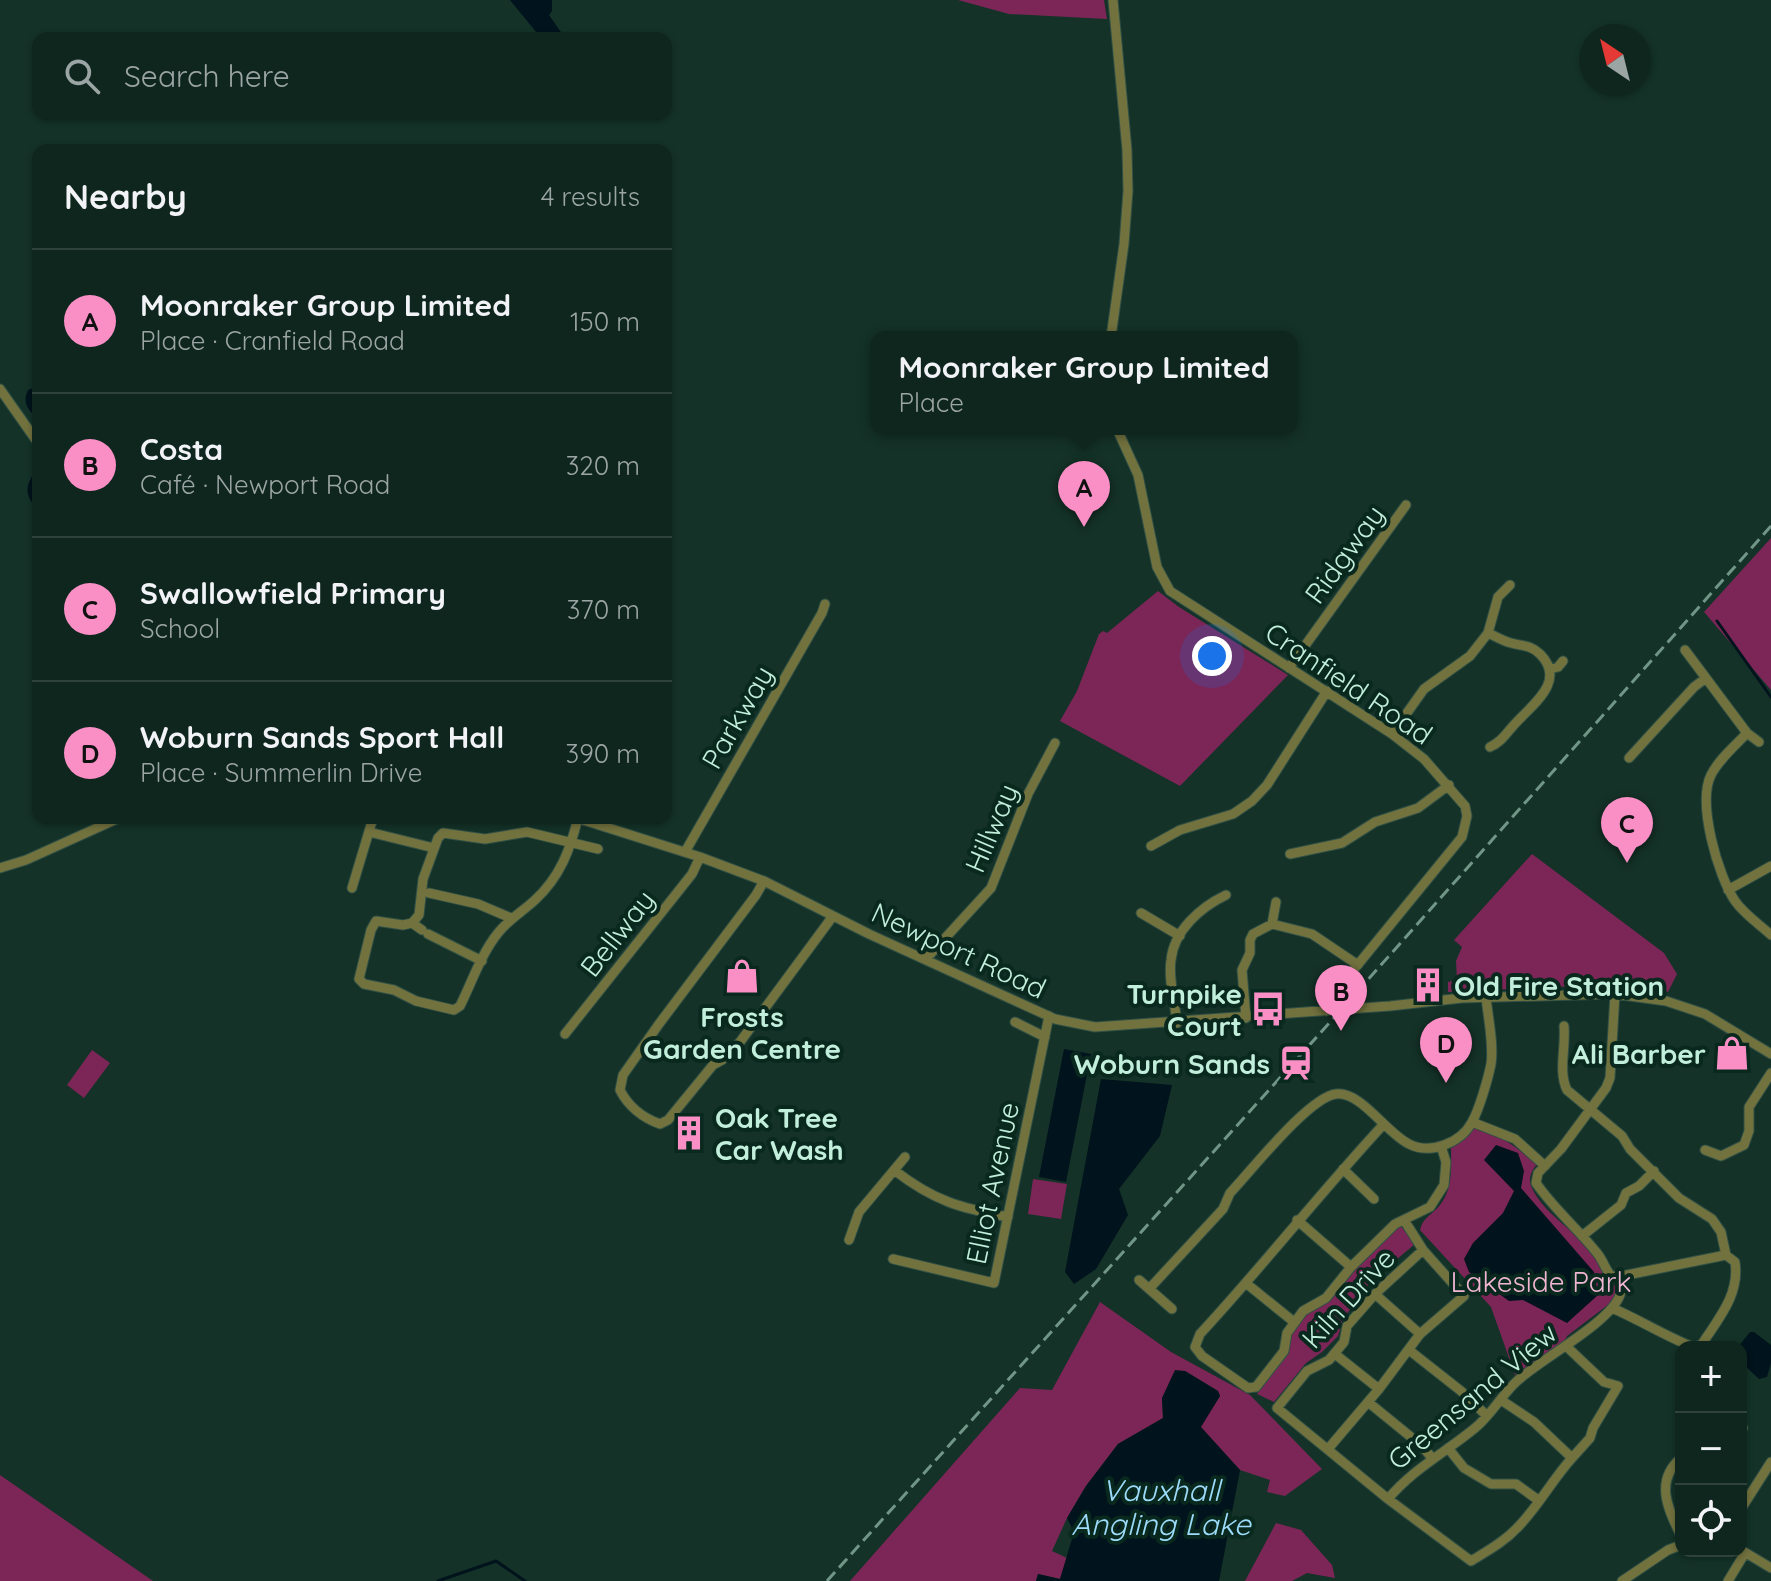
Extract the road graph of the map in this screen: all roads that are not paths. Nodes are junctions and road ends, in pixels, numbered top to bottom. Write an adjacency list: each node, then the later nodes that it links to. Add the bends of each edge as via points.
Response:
1 (1113, 0): 2 (street, via 1128,191)
2 (1112, 331)
3 (0, 389): 4 (street)
4 (32, 434)
5 (1120, 435): 12 (street, Cranfield Road, via 1138,475 1154,559 1165,585)
6 (1406, 505): 12 (street, Ridgway)
7 (1510, 585): 9 (street, via 1498,597)
8 (825, 604): 32 (street, Parkway)
9 (1488, 633): 13 (street, via 1532,647); 17 (street, via 1470,656 1424,689)
10 (1685, 650): 14 (street)
11 (1563, 661): 13 (street)
12 (1289, 668): 15 (street, Cranfield Road)
13 (1550, 669): 20 (street, via 1539,702)
14 (1706, 678): 16 (street); 21 (street)
15 (1327, 691): 17 (street, Cranfield Road); 29 (street, via 1252,801 1233,814 1180,830)
16 (1747, 733): 18 (street); 39 (street, via 1712,773 1705,796)
17 (1392, 734): 22 (street, Cranfield Road)
18 (1759, 742)
19 (1055, 743): 50 (street, Hillway, via 1028,794 991,888)
20 (1490, 747)
21 (1629, 758)
22 (1449, 785): 33 (street, via 1418,808 1375,822 1342,843); 52 (street, Cranfield Road, via 1465,806 1462,837)
23 (106, 824): 36 (street)
24 (371, 824): 27 (street)
25 (576, 824): 28 (street)
26 (597, 824): 32 (street, Newport Road)
27 (369, 832): 30 (street); 38 (street)
28 (572, 842): 30 (street, via 527,832 485,839 447,832); 31 (street); 45 (street, via 555,877)
29 (1151, 846)
30 (434, 848): 46 (street, via 419,915)
31 (598, 849)
32 (685, 852): 34 (street, Newport Road)
33 (1290, 854)
34 (700, 857): 37 (street, Newport Road); 61 (street, Bellway)
35 (1771, 866): 39 (street)
36 (0, 868)
37 (764, 881): 44 (street, Newport Road); 44 (street, via 623,1075 620,1090 627,1103 650,1120 668,1120 713,1065 740,1042)
38 (352, 888)
39 (1728, 890): 48 (street)
40 (429, 893): 45 (street)
41 (1226, 895): 49 (street, via 1205,905)
42 (1276, 902): 47 (street)
43 (1141, 913): 49 (street)
44 (833, 916): 50 (street, Newport Road)
45 (511, 918): 51 (street)
46 (412, 923): 51 (street); 51 (street, via 376,921 359,979 364,984 454,1010)
47 (1272, 924): 52 (street, via 1312,934); 57 (street, via 1250,940 1242,970)
48 (1771, 935)
49 (1180, 936): 59 (street, via 1170,962)
50 (926, 959): 56 (street, Newport Road)
51 (482, 961)
52 (1358, 965): 55 (street, Cranfield Road)
53 (1615, 994): 54 (street, Newport Road); 63 (street, Newport Road, via 1666,1001 1705,1014); 65 (street, via 1610,1078)
54 (1486, 997): 55 (street, Newport Road); 66 (street, via 1491,1063)
55 (1326, 1011): 57 (street, Newport Road)
56 (1049, 1016): 59 (street, Newport Road, via 1095,1027); 62 (street, Elliot Avenue)
57 (1246, 1018): 59 (street, Newport Road)
58 (1015, 1022): 62 (street)
59 (1177, 1023)
60 (1564, 1026): 65 (street, via 1562,1080)
61 (565, 1034)
62 (1045, 1037): 76 (street, Elliot Avenue)
63 (1771, 1054)
64 (1771, 1073): 69 (street, via 1749,1107 1744,1145 1721,1156)
65 (1590, 1111): 71 (street); 74 (street)
66 (1472, 1122): 68 (street, via 1461,1136); 71 (street, via 1515,1139)
67 (1383, 1125): 68 (street, via 1411,1146); 72 (street); 88 (street, via 1347,1094 1319,1101 1230,1193 1223,1209)
68 (1441, 1146): 78 (street, via 1444,1185 1430,1207)
69 (1705, 1150)
70 (905, 1157): 73 (street)
71 (1545, 1166): 79 (street, via 1536,1183)
72 (1343, 1169): 75 (street); 77 (street)
73 (894, 1170): 76 (street, via 920,1190 958,1207); 80 (street, via 859,1212)
74 (1654, 1171): 79 (street); 82 (street, via 1679,1198 1712,1219)
75 (1374, 1199)
76 (1008, 1217): 83 (street, Elliot Avenue, via 994,1283)
77 (1297, 1220): 84 (street); 87 (street)
78 (1404, 1220): 81 (street); 84 (street)
79 (1582, 1236): 85 (street, via 1611,1276)
80 (849, 1240)
81 (1423, 1250): 89 (street, Kiln Drive); 93 (street, Kiln Drive, via 1464,1296)
82 (1726, 1255): 85 (street); 95 (street, via 1735,1262 1738,1279)
83 (893, 1259)
84 (1351, 1267): 92 (street, via 1326,1298)
85 (1622, 1276): 90 (street, via 1621,1293)
86 (1139, 1280): 88 (street)
87 (1247, 1284): 92 (street); 92 (street, via 1200,1334 1195,1347 1202,1356 1248,1388 1256,1387 1284,1351)
88 (1149, 1289): 91 (street)
89 (1375, 1294): 93 (street); 98 (street, Kiln Drive, via 1347,1326)
90 (1612, 1308): 94 (street); 96 (street, Greensand View)
91 (1172, 1309)
92 (1294, 1322)
93 (1420, 1334): 97 (street)
94 (1678, 1341)
95 (1704, 1341)
96 (1566, 1346): 100 (street, Greensand View); 106 (street, via 1604,1382 1618,1386 1590,1438)
97 (1409, 1350): 99 (street); 102 (street)
98 (1335, 1354): 99 (street); 104 (street, Kiln Drive, via 1307,1371 1277,1408)
99 (1379, 1389): 101 (street)
100 (1501, 1400): 102 (street, Greensand View); 106 (street)
101 (1368, 1402): 104 (street); 105 (street)
102 (1487, 1416): 103 (street, Greensand View)
103 (1448, 1448): 105 (street, Greensand View); 110 (street, via 1464,1468 1491,1484 1516,1484)
104 (1328, 1449): 109 (street, Greensand View)
105 (1432, 1458): 109 (street, Greensand View)
106 (1572, 1458): 110 (street)
107 (1771, 1462): 111 (street)
108 (1675, 1463): 112 (street, via 1664,1493)
109 (1388, 1499): 110 (street, via 1471,1561 1502,1542)
110 (1538, 1500)
111 (1747, 1500)
112 (1675, 1521)
113 (1675, 1547): 117 (street)
114 (1747, 1554): 116 (street)
115 (1740, 1557): 118 (street)
116 (1771, 1568)
117 (1626, 1580)
118 (1726, 1580)

